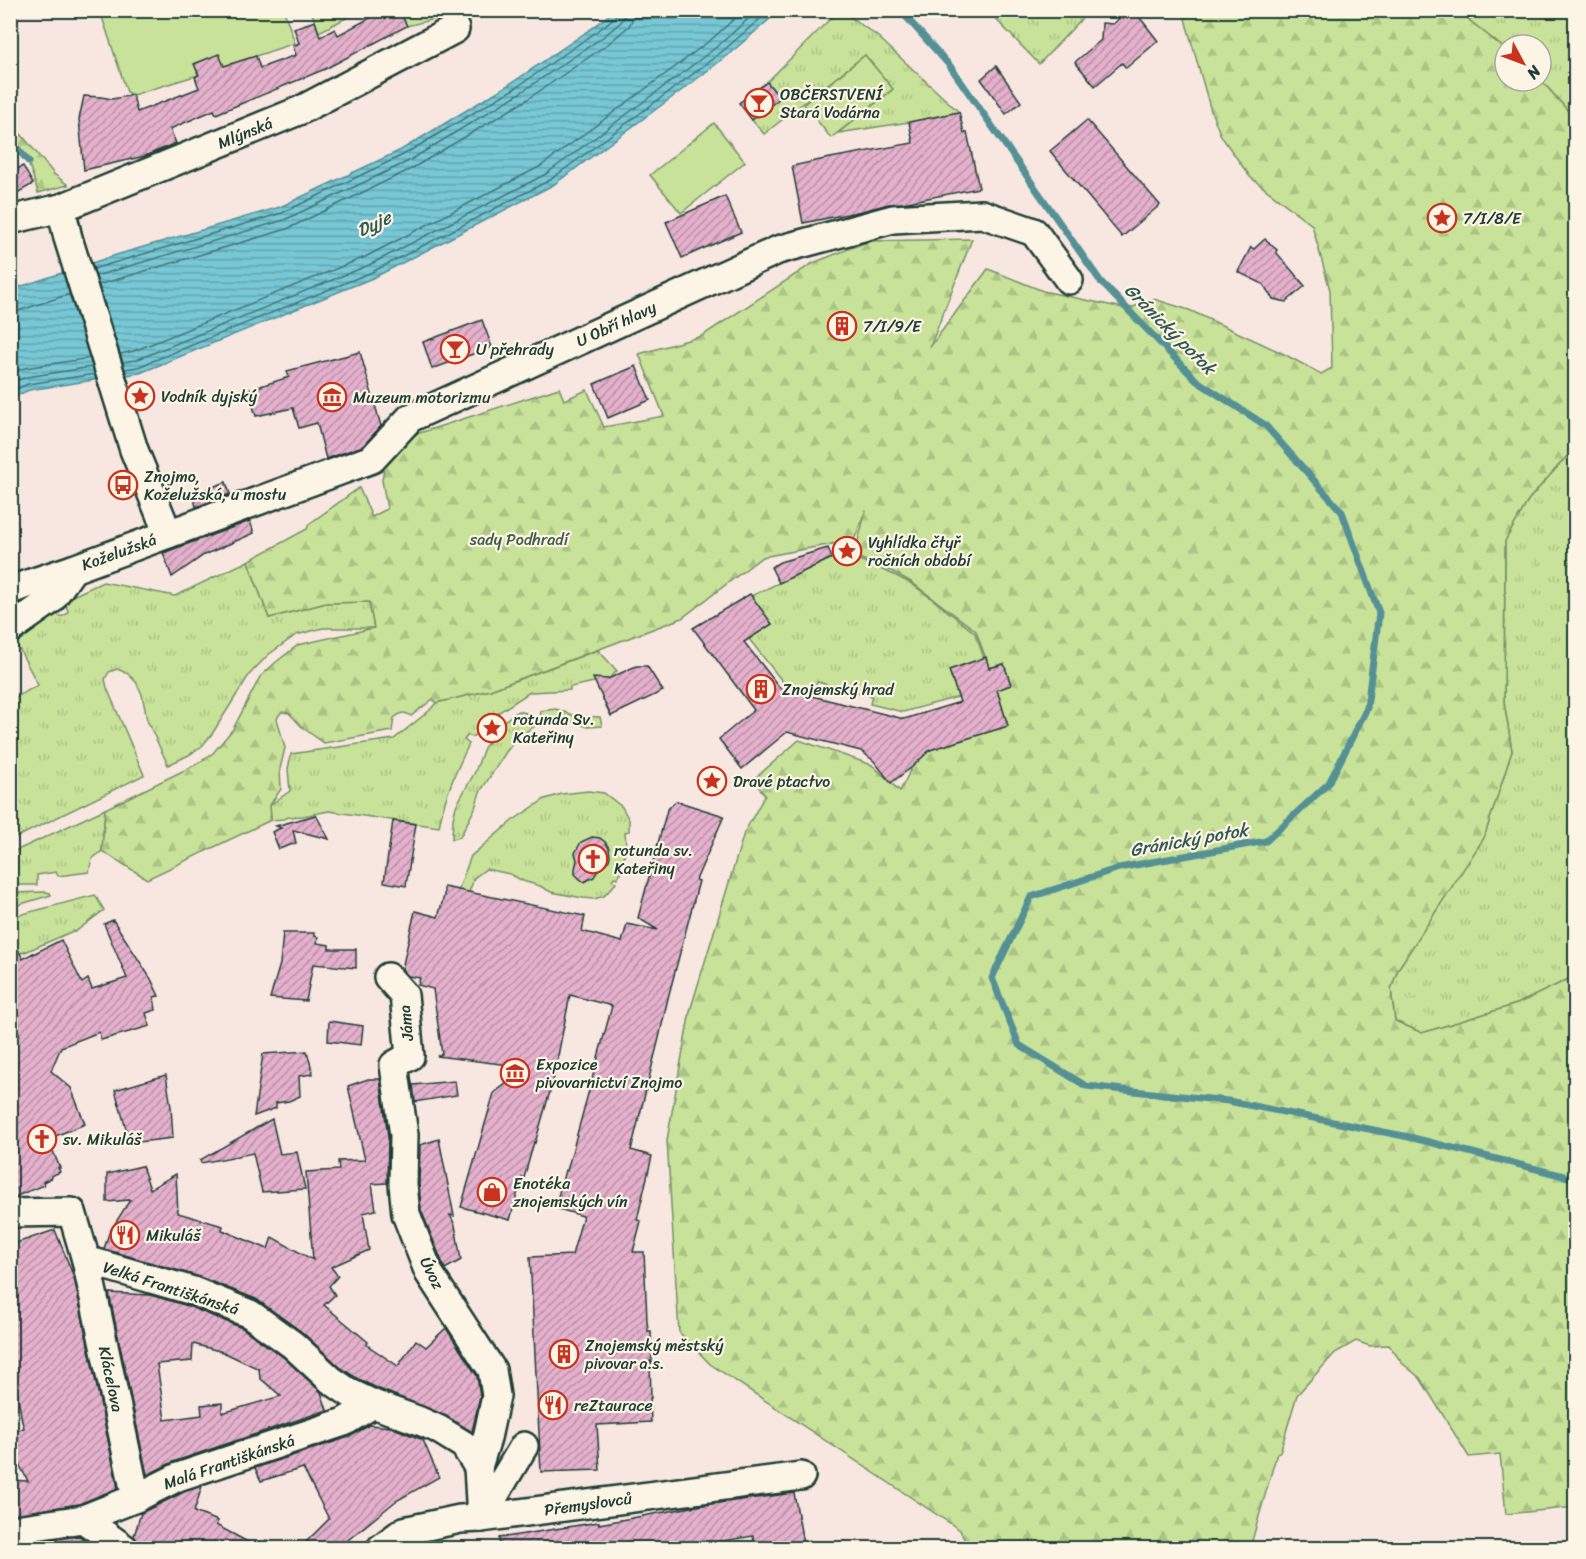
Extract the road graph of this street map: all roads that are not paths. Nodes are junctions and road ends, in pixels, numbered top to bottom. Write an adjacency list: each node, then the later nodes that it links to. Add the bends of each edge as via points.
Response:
1 (455, 29): 2 (street, Mlýnská, via 301,110)
2 (61, 208): 3 (street, Mlýnská); 5 (street, Koželužská, via 134,450)
3 (10, 220)
4 (1069, 280): 5 (street, U Obří hlavy, via 1034,232 982,214 893,219 778,250 410,418 372,459)
5 (168, 534): 6 (street, Koželužská)
6 (73, 569): 7 (street, Koželužská); 8 (street, via 51,600)
7 (10, 590)
8 (10, 629)
9 (388, 977): 10 (street, Jáma, via 404,995 410,1056)
10 (394, 1065): 15 (street, Úvoz, via 404,1135 406,1214 429,1273 492,1370 496,1396)
11 (10, 1213): 12 (street, Klácelova, via 72,1212)
12 (86, 1260): 13 (street, Velká Františkánská, via 193,1292 250,1314 294,1345 331,1380); 17 (street, Klácelova)
13 (373, 1404): 15 (street, Velká Františkánská, via 446,1434 464,1445); 17 (street, Malá Františkánská, via 344,1422 178,1478)
14 (524, 1446): 18 (street)
15 (478, 1467): 18 (street)
16 (801, 1476): 18 (street, Přemyslovců)
17 (136, 1498): 19 (street, Malá Františkánská)
18 (481, 1518): 22 (street, Přemyslovců, via 404,1531)
19 (83, 1519): 20 (street, Malá Františkánská); 21 (street)
20 (14, 1529)
21 (124, 1548)
22 (381, 1548)

